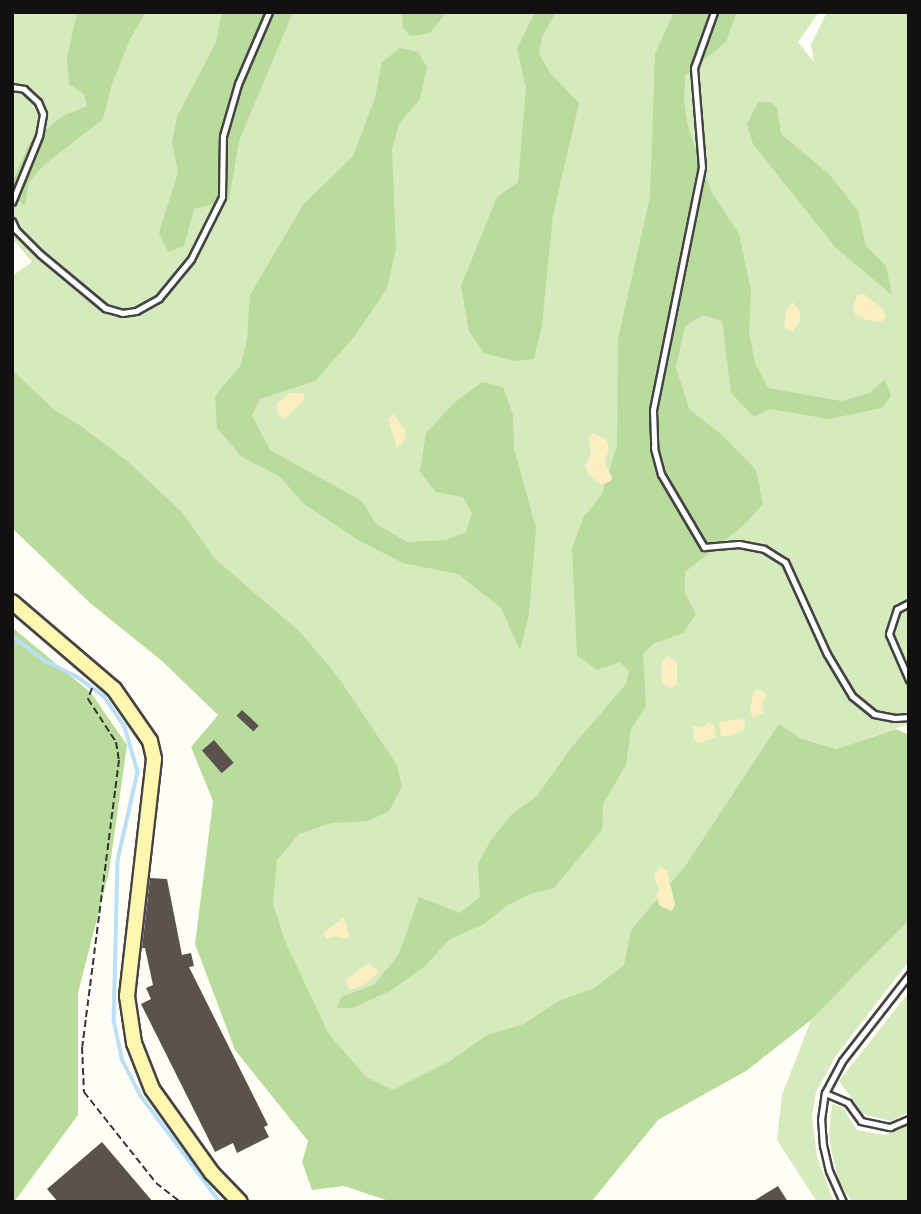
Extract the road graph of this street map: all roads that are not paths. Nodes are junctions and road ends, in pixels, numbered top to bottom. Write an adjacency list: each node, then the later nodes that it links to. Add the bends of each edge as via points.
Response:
1 (269, 12): 5 (lane, via 238,84 223,136 222,197 191,259 159,298 136,311 105,308 40,254)
2 (714, 12): 9 (lane, via 694,68 702,167 653,410 654,448 661,474 704,547 739,544 764,550 785,562 827,654 852,696 874,714)
3 (12, 87): 4 (lane, via 24,89 43,114 39,136)
4 (12, 202)
5 (12, 221)
6 (12, 602): 13 (street, via 114,689 150,741 154,759 127,996 134,1043 152,1089 212,1173)
7 (909, 603): 8 (lane, via 897,609 889,634)
8 (909, 680)
9 (909, 717)
10 (909, 975): 11 (lane, via 842,1061)
11 (825, 1093): 12 (lane, via 848,1103 861,1121 890,1127); 14 (lane, via 823,1146)
12 (909, 1119)
13 (240, 1202)
14 (843, 1202)

